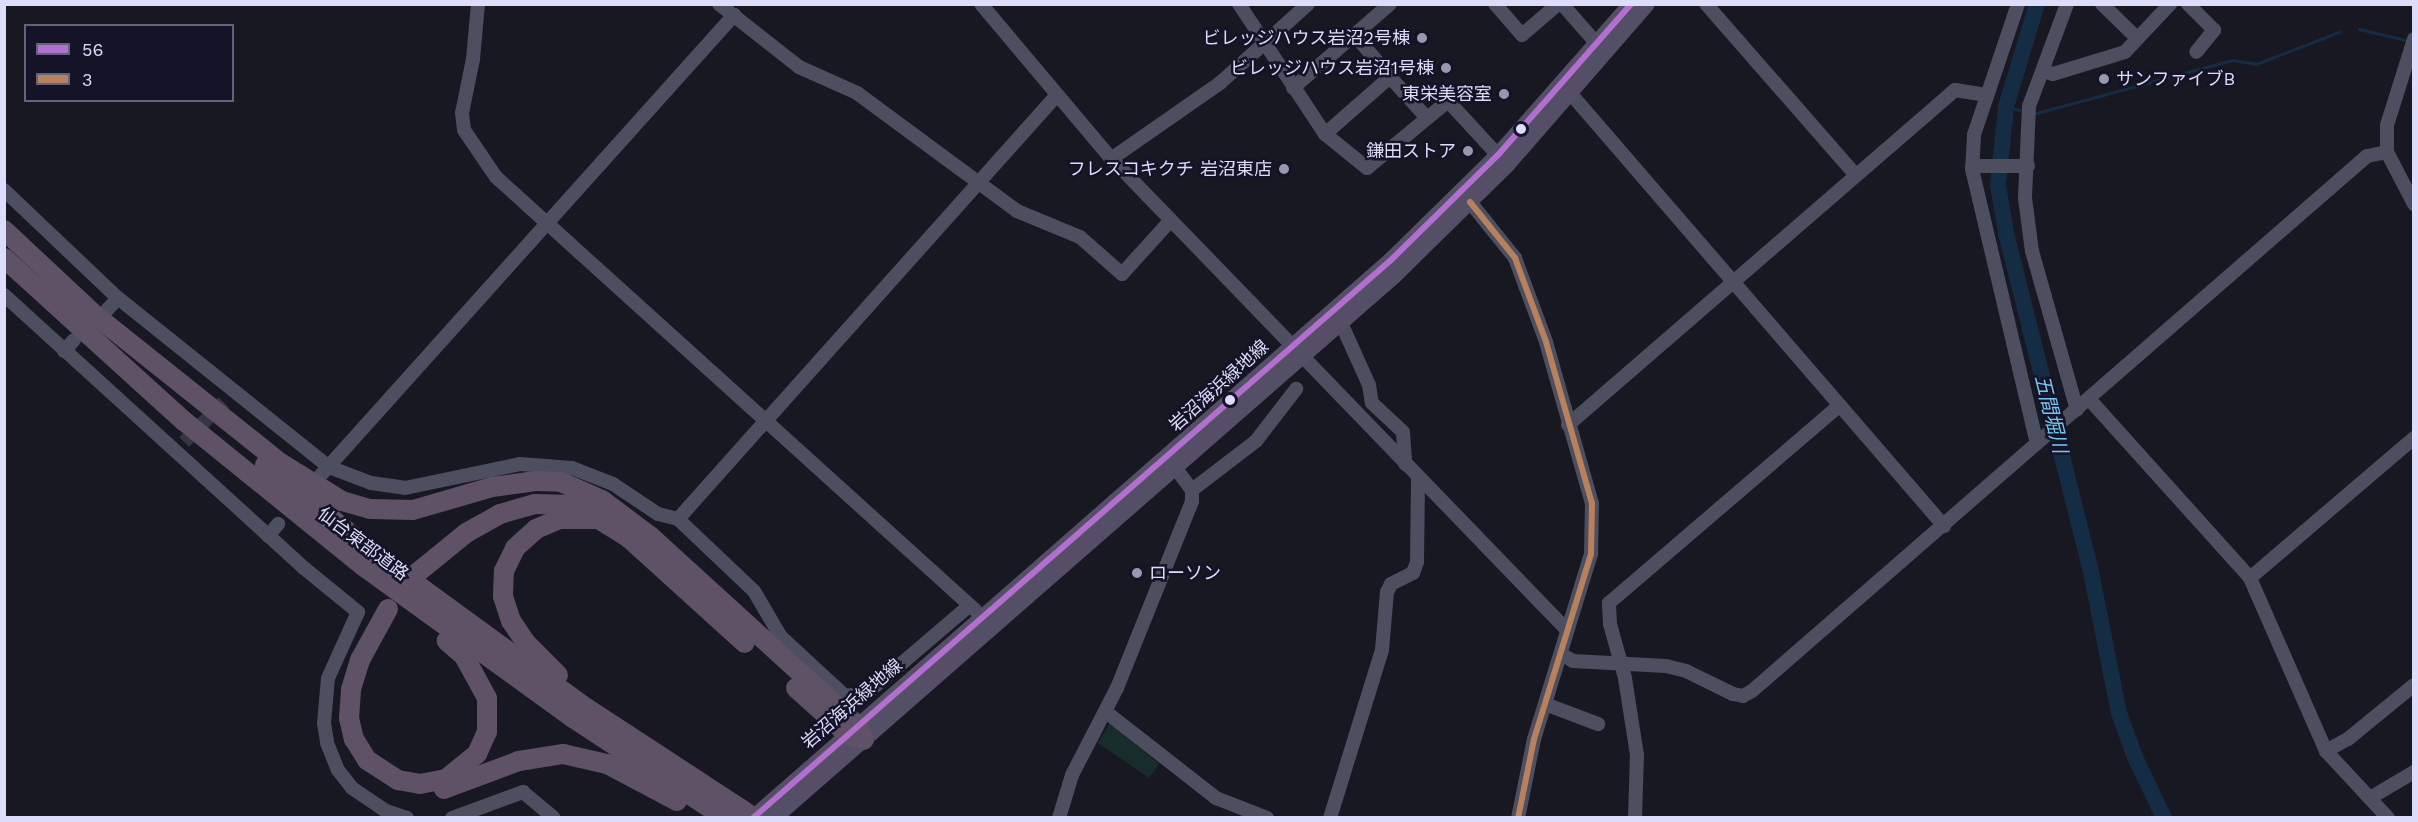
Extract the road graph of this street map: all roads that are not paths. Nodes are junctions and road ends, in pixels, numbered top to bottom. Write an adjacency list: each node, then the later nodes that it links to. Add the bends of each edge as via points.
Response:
1 (478, 4): 43 (street, via 473,59 462,113 464,130 496,177)
2 (719, 4): 17 (street)
3 (981, 4): 29 (street)
4 (1239, 4): 21 (street)
5 (1308, 4): 21 (street)
6 (1390, 4): 18 (street)
7 (1495, 4): 8 (street, via 1522,35)
8 (1560, 4): 22 (street)
9 (1631, 4): 22 (main road, 岩沼海浜緑地線)
10 (1647, 4): 27 (main road, 岩沼海浜緑地線)
11 (1706, 4): 37 (street)
12 (2018, 4): 28 (street)
13 (2067, 4): 24 (street)
14 (2102, 4): 19 (street)
15 (2170, 4): 19 (street)
16 (2188, 4): 23 (street, via 2214,30)
17 (734, 15): 38 (street, via 800,67 857,93 945,162); 43 (street)
18 (1355, 35): 25 (street); 26 (street)
19 (2137, 38): 24 (street, via 2125,52 2053,74)
20 (2414, 39): 32 (street, via 2389,108)
21 (1266, 42): 26 (street); 33 (street, via 1176,116)
22 (1597, 44): 34 (main road, 岩沼海浜緑地線)
23 (2196, 52)
24 (2043, 71): 36 (street, via 2029,106)
25 (1390, 77): 30 (street); 31 (street)
26 (1293, 88): 31 (street)
27 (1571, 94): 34 (main road, 岩沼海浜緑地線); 46 (street)
28 (1987, 94): 35 (street, via 1974,135); 37 (street, via 1955,90)
29 (1057, 95): 33 (street); 38 (street)
30 (1427, 118): 31 (street, via 1367,168); 34 (street, via 1448,101)
31 (1325, 134)
32 (2387, 152): 41 (street); 55 (street, via 2367,156)
33 (1112, 159): 42 (street)
34 (1502, 160): 40 (main road, 岩沼海浜緑地線); 53 (main road, 岩沼海浜緑地線)
35 (1974, 166): 36 (street); 62 (street)
36 (2025, 166): 57 (street, via 2026,223)
37 (1855, 174): 46 (street)
38 (979, 182): 42 (street, via 1034,221 1080,237 1122,274); 59 (street)
39 (4, 190): 48 (street)
40 (1470, 201): 50 (main road, 岩沼海浜緑地線); 60 (street, via 1515,258 1546,342)
41 (2414, 204)
42 (1170, 221): 53 (street)
43 (547, 225): 59 (street); 65 (street)
44 (4, 230): 49 (highway, 仙台東部道路)
45 (4, 258): 58 (highway, 仙台東部道路)
46 (1733, 282): 56 (street); 60 (street)
47 (4, 295): 52 (street)
48 (118, 298): 49 (street); 65 (street, via 228,397)
49 (99, 311): 68 (highway, via 279,462 342,501 370,509 413,510 499,486 536,481 561,482); 87 (highway, 仙台東部道路, via 300,496 582,705)
50 (1341, 323): 53 (main road, 岩沼海浜緑地線); 64 (street, via 1369,385 1372,403 1403,432)
51 (74, 340): 52 (street)
52 (64, 351): 73 (street, via 180,447)
53 (1297, 352): 63 (main road, 岩沼海浜緑地線); 64 (street)
54 (1296, 389): 67 (street, via 1256,441)
55 (2090, 400): 57 (street); 74 (street)
56 (1840, 405): 72 (street); 78 (street, via 1609,603 1610,624)
57 (2075, 412): 62 (street)
58 (184, 421): 87 (highway, 仙台東部道路, via 254,481 447,629 590,730); 91 (highway, via 279,510 464,656 487,698 487,732 468,764 434,782 408,783 386,775 363,755 351,729 349,705 356,673 385,605 352,656 340,711 347,745 375,779 397,789 434,792 519,761 571,755 619,770)
59 (766, 424): 69 (street); 75 (street)
60 (1568, 425): 76 (street, via 1592,503 1593,532 1591,554)
61 (2414, 438): 74 (street)
62 (2039, 441): 72 (street)
63 (1172, 462): 67 (street); 75 (main road, 岩沼海浜緑地線)
64 (1405, 464): 66 (street)
65 (324, 472): 69 (street, via 405,488 520,464 546,464 596,476 658,514)
66 (1418, 478): 76 (street); 95 (street, via 1417,562 1413,573 1391,584 1387,592 1382,650)
67 (1192, 490): 81 (street, via 1186,519)
68 (586, 494): 70 (highway, via 535,495 496,507 459,527 413,571 466,533 519,507 569,504); 83 (highway, via 616,509 650,536)
69 (678, 519): 75 (street, via 754,591 780,637 845,696 867,693)
70 (603, 520): 83 (highway, via 635,543); 87 (highway, via 560,519 524,538 504,571 503,596 510,621 556,674)
71 (278, 524): 73 (street)
72 (1944, 526): 78 (street, via 1743,696 1686,671)
73 (268, 536): 88 (street, via 358,612 328,678 324,723 327,743 338,770 352,788 386,811)
74 (2250, 578): 84 (street)
75 (981, 616): 83 (main road, 岩沼海浜緑地線)
76 (1567, 630): 77 (street)
77 (1561, 654): 78 (street, via 1573,661); 80 (street)
78 (1621, 661): 97 (street, via 1637,755)
79 (2414, 685): 84 (street, via 2348,739)
80 (1545, 704): 82 (street); 96 (street)
81 (1106, 712): 93 (street, via 1072,775); 94 (street, via 1216,798)
82 (1598, 724)
83 (856, 733): 87 (main road, 岩沼海浜緑地線); 92 (main road, 岩沼海浜緑地線)
84 (2326, 751): 86 (street)
85 (2414, 772): 86 (street)
86 (2370, 798): 98 (street)
87 (743, 816)
88 (407, 818)
89 (452, 818): 90 (street, via 523,792)
90 (554, 818)
91 (705, 818)
92 (774, 818)
93 (1059, 818)
94 (1267, 818)
95 (1330, 818)
96 (1518, 818)
97 (1635, 818)
98 (2388, 818)

